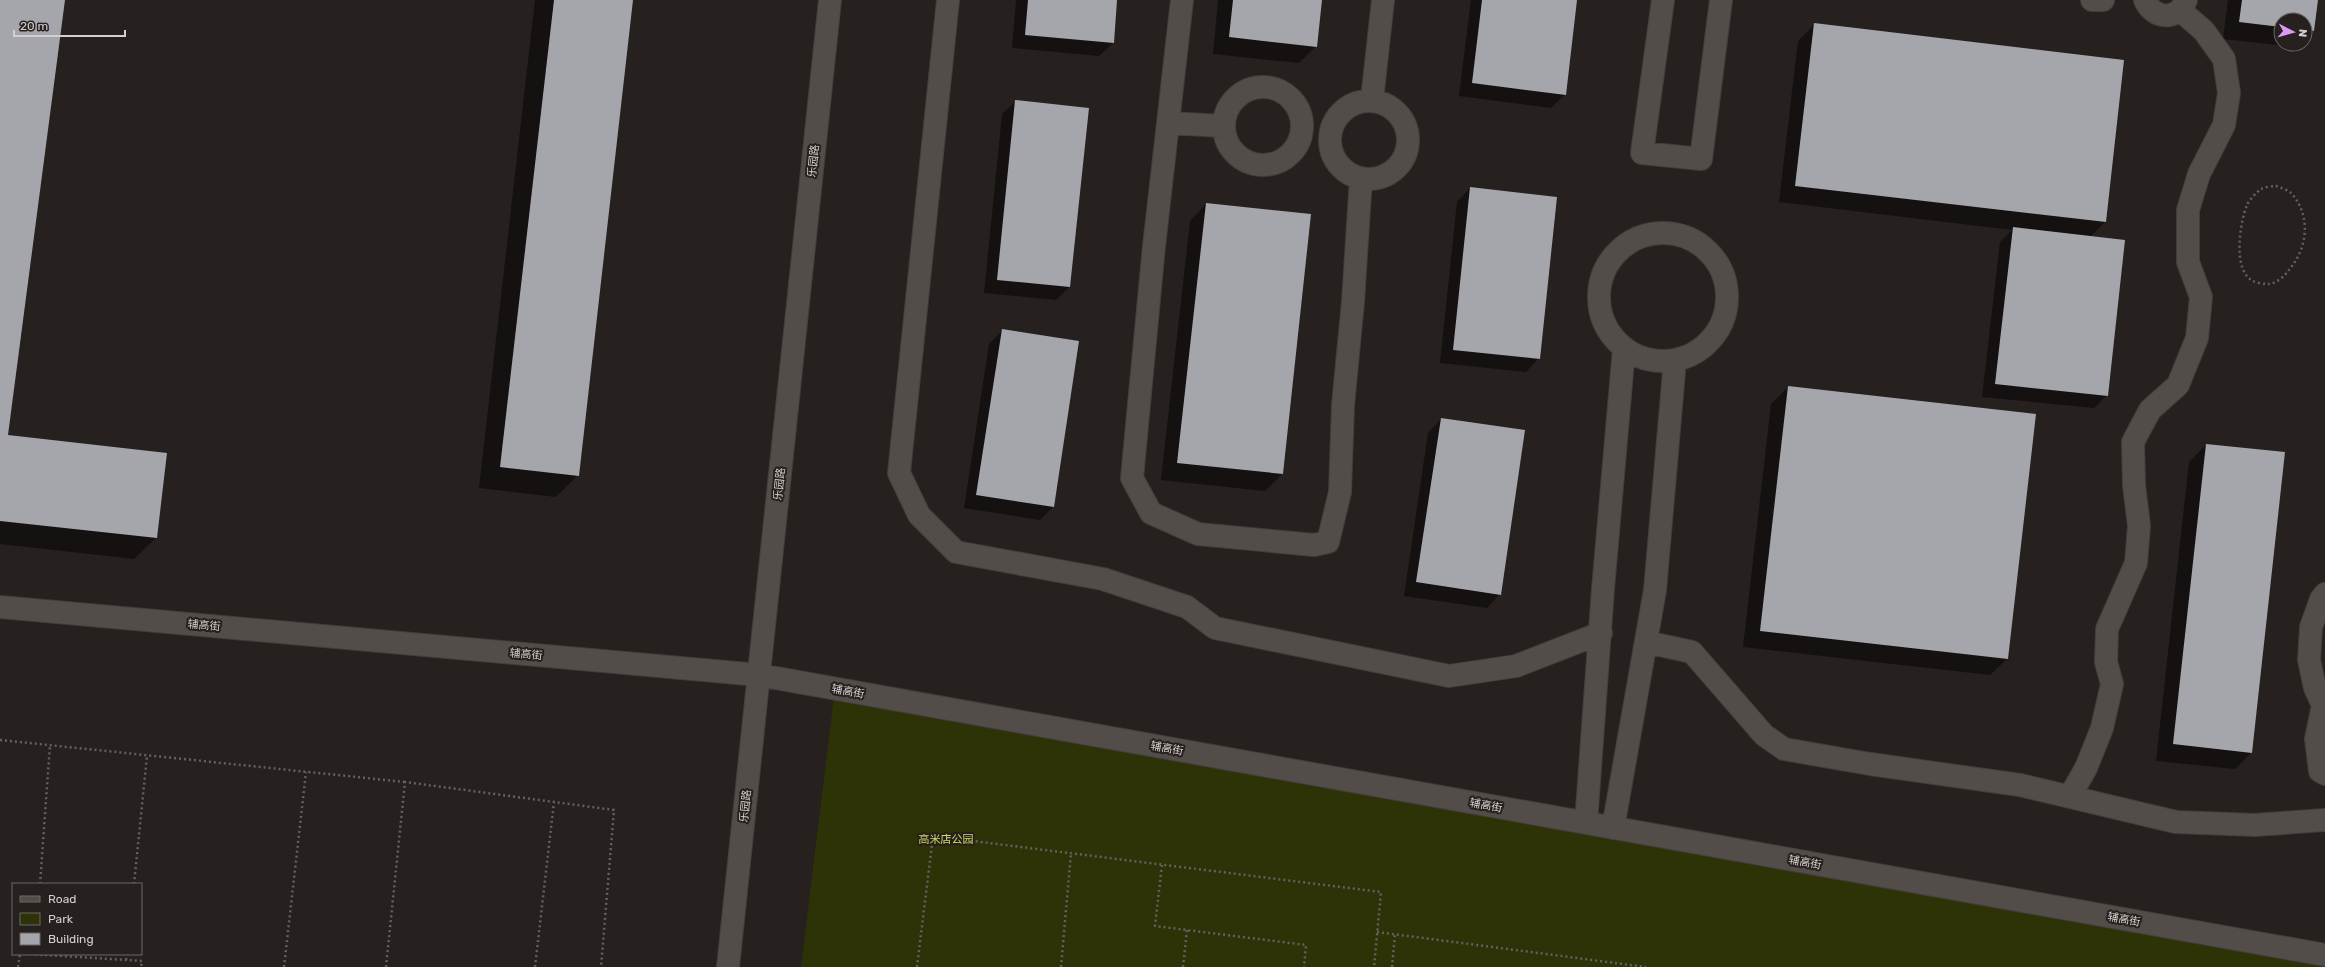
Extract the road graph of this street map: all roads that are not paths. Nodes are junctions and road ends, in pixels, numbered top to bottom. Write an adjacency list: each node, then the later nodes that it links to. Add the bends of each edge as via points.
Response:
1 (830, 0): 21 (street, 乐园路)
2 (948, 0): 19 (street, via 899,473 919,515 956,552 1103,579 1187,607 1215,628 1449,676 1516,666)
3 (1182, 0): 10 (street)
4 (1383, 0): 9 (street)
5 (1663, 0): 6 (street, via 1642,153 1701,159)
6 (1721, 0)
7 (2145, 0): 8 (street, via 2159,15 2174,14)
8 (2183, 5): 23 (street, via 2224,59 2229,93 2224,125 2199,174 2188,210 2188,262 2200,297 2197,338 2178,385 2150,410 2133,442 2134,485 2139,526 2136,563 2107,629 2106,662 2112,684 2102,728 2086,768)
9 (1372, 100): 13 (street, via 1359,101 1348,107 1338,115); 14 (street, via 1395,109 1408,130 1409,143 1402,161 1387,175 1375,179)
10 (1168, 123): 11 (street); 14 (street, via 1132,478 1151,514 1198,534 1314,545 1328,542 1340,492 1343,404)
11 (1223, 126): 12 (street, via 1232,151 1242,160 1268,165 1280,161 1295,148); 12 (street, via 1225,113 1232,101 1241,93 1265,86 1288,95 1301,117)
12 (1302, 129): 13 (street)
13 (1331, 132): 14 (street, via 1333,153 1339,164 1349,173)
14 (1361, 178)
15 (1624, 349): 16 (street, via 1643,359 1662,362); 16 (street, via 1610,335 1601,316 1598,296 1601,276 1610,259 1625,244 1645,234 1668,232 1689,238 1708,250 1721,269 1727,290 1726,313 1716,333 1701,349); 19 (street)
16 (1675, 360): 20 (street, via 1655,590)
17 (2325, 595): 22 (street, via 2321,599 2311,627 2309,660 2315,688 2322,704 2316,739 2320,771)
18 (0, 607): 21 (street, 辅高街)
19 (1601, 633): 25 (street)
20 (1646, 642): 23 (street, via 1692,652 1764,735 1784,749 1870,764 1998,781); 26 (street)
21 (759, 675): 25 (street, 辅高街); 28 (street, 乐园路)
22 (2325, 774)
23 (2070, 796): 24 (street, via 2176,822 2255,825)
24 (2325, 820)
25 (1586, 823): 26 (street, 辅高街)
26 (1613, 828): 27 (street, 辅高街)
27 (2325, 955)
28 (728, 967)

